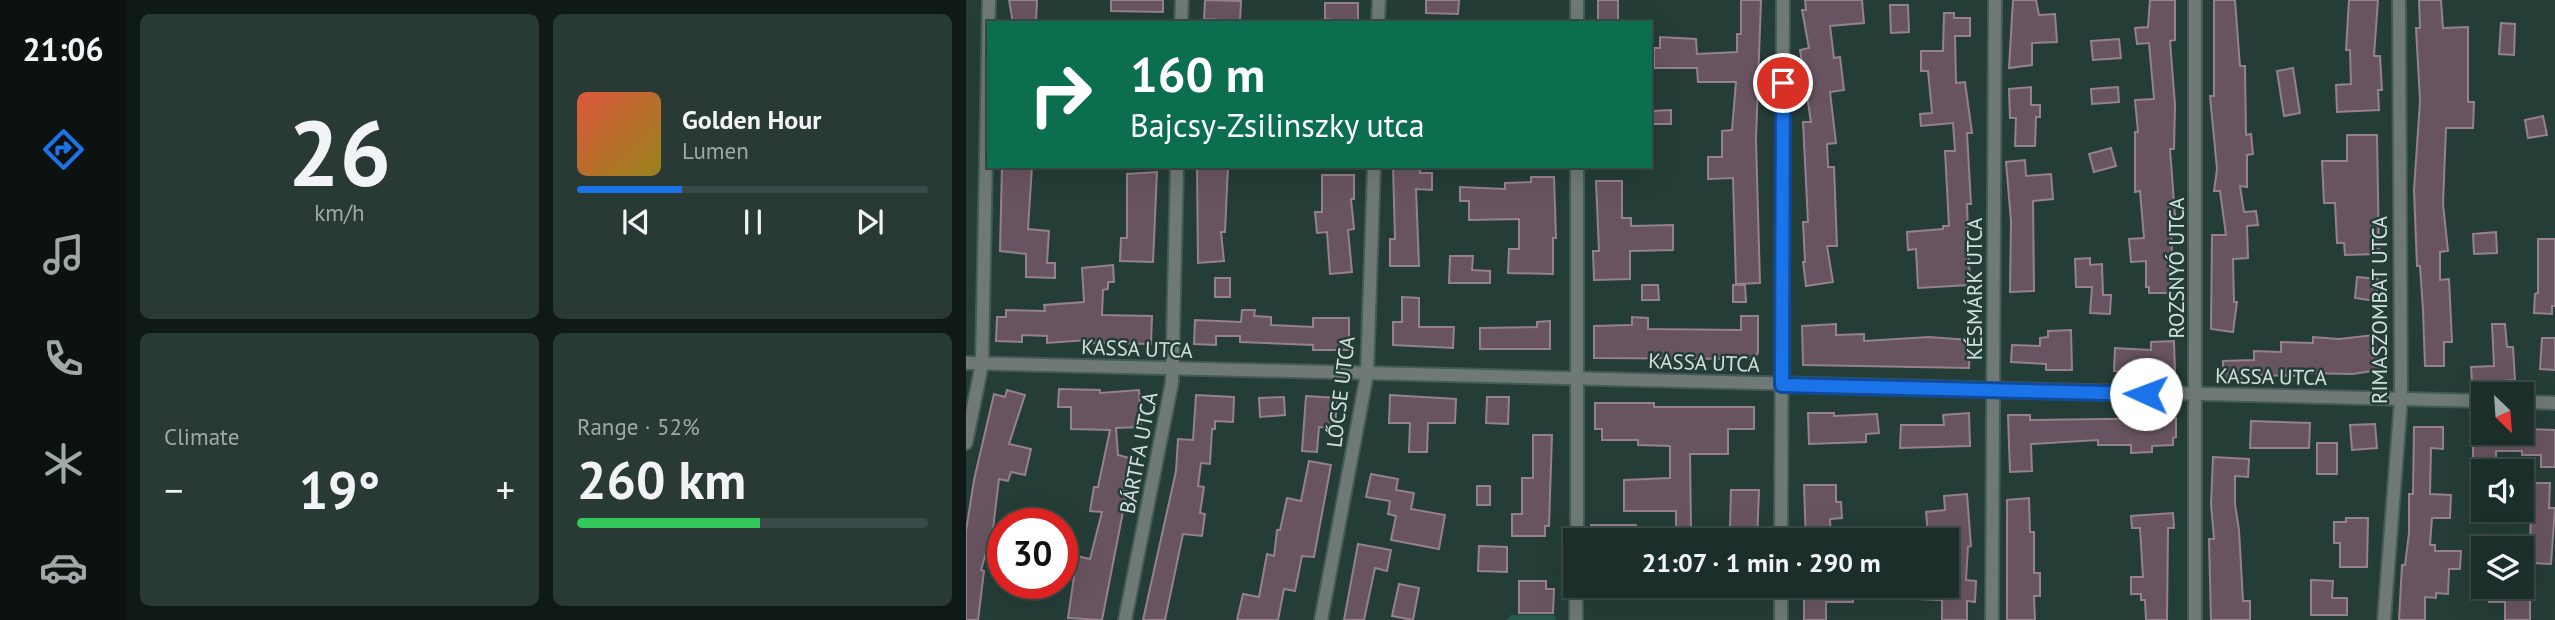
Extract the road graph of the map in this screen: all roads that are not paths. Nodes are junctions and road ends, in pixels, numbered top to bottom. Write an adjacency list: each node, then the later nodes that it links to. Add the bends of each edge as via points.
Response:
1 (989, 0): 9 (street)
2 (1182, 0): 10 (street)
3 (1379, 0): 11 (street)
4 (1577, 0): 12 (street)
5 (1783, 0): 22 (street)
6 (1995, 0): 23 (street, KÉSMÁRK UTCA)
7 (2195, 0): 24 (street, ROZSNYÓ UTCA)
8 (2399, 0): 25 (street, RIMASZOMBAT UTCA)
9 (989, 21)
10 (1181, 21)
11 (1378, 21)
12 (1577, 21)
13 (987, 104): 18 (street)
14 (1177, 168): 19 (street, BÁRTFA UTCA)
15 (1374, 168): 20 (street, LŐCSE UTCA)
16 (1577, 168): 21 (street)
17 (966, 363): 18 (street, KASSA UTCA)
18 (982, 364): 19 (street, KASSA UTCA); 29 (street)
19 (1171, 369): 20 (street, KASSA UTCA); 34 (street, BÁRTFA UTCA, via 1170,397)
20 (1367, 374): 21 (street, KASSA UTCA); 35 (street, LŐCSE UTCA)
21 (1577, 378): 22 (street, KASSA UTCA); 30 (street)
22 (1782, 385): 23 (street, KASSA UTCA); 31 (street)
23 (1994, 389): 24 (street, KASSA UTCA); 38 (street, KÉSMÁRK UTCA)
24 (2197, 395): 25 (street, KASSA UTCA); 39 (street, ROZSNYÓ UTCA)
25 (2401, 399): 26 (street, KASSA UTCA); 40 (street, RIMASZOMBAT UTCA)
26 (2471, 401)
27 (2534, 402): 28 (street)
28 (2555, 403)
29 (966, 443)
30 (1577, 528)
31 (1782, 528)
32 (1577, 598): 36 (street)
33 (1781, 598): 37 (street)
34 (1125, 620)
35 (1321, 620)
36 (1576, 620)
37 (1781, 620)
38 (1992, 620)
39 (2195, 620)
40 (2384, 620)

